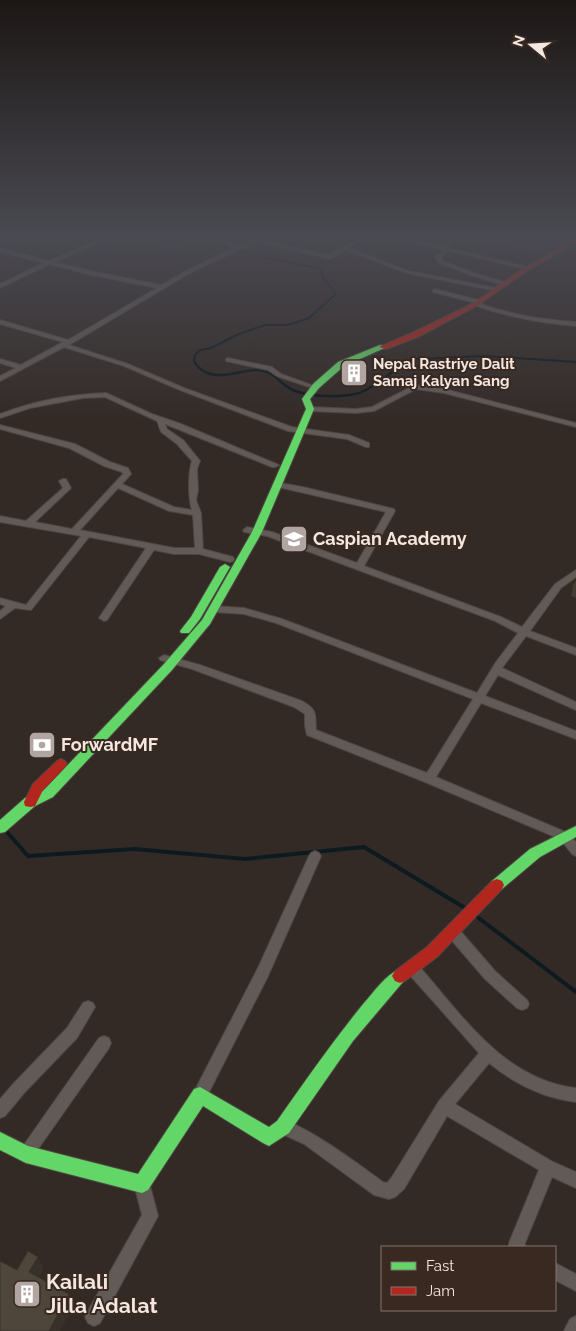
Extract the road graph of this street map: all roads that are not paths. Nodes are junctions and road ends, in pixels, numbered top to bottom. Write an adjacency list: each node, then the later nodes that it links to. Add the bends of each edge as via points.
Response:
1 (143, 298): 7 (street)
2 (460, 298): 4 (street)
3 (485, 298): 4 (main road)
4 (478, 303): 6 (street, via 493,311 538,322); 12 (main road, via 415,335 341,364)
5 (0, 322): 7 (street)
6 (576, 324)
7 (66, 343): 10 (street); 18 (street)
8 (228, 360): 12 (street, via 270,368 279,375)
9 (0, 362): 10 (street)
10 (20, 368): 11 (street)
11 (0, 380)
12 (314, 387): 13 (main road, via 306,399)
13 (308, 406): 16 (street, via 356,411 374,409 416,387 444,391); 18 (main road, via 301,406)
14 (0, 416): 15 (street, via 28,406 106,395)
15 (160, 420): 20 (street); 24 (street, via 164,430 180,442 196,461 192,500)
16 (576, 425)
17 (0, 427): 23 (street, via 72,446 125,470 127,474)
18 (295, 429): 19 (street, via 349,437); 20 (main road); 22 (main road)
19 (366, 445)
20 (274, 465): 28 (main road)
21 (63, 481): 26 (street, via 67,488)
22 (276, 484): 28 (main road); 34 (street, via 391,512)
23 (117, 485): 24 (street, via 172,509); 29 (street)
24 (197, 513): 32 (street)
25 (4, 520): 26 (street); 27 (street)
26 (29, 524): 29 (street)
27 (0, 531)
28 (252, 531): 33 (main road); 34 (street, via 269,534); 38 (main road)
29 (74, 532): 30 (street)
30 (87, 534): 31 (street); 37 (street, via 28,608)
31 (152, 546): 32 (street, via 174,552); 40 (street)
32 (199, 551): 33 (street)
33 (230, 559): 43 (main road)
34 (359, 567): 41 (street, via 498,619)
35 (576, 573): 41 (street, via 558,586)
36 (0, 601): 37 (street)
37 (13, 605): 39 (street)
38 (214, 609): 43 (main road); 45 (street, via 244,611 279,621)
39 (0, 616)
40 (104, 618)
41 (524, 632): 42 (street); 44 (street)
42 (576, 652)
43 (169, 659): 48 (street, via 298,704 312,715 312,732); 49 (main road, via 38,787 30,802)
44 (496, 670): 45 (street); 46 (street)
45 (479, 698): 47 (street); 48 (street)
46 (576, 706)
47 (576, 735)
48 (429, 779): 51 (street)
49 (0, 828)
50 (576, 831): 51 (main road)
51 (564, 836): 52 (street); 54 (main road, via 502,880)
52 (576, 851)
53 (315, 856): 60 (street, via 263,972)
54 (452, 931): 55 (main road); 56 (street, via 490,975)
55 (413, 969): 59 (street); 64 (main road, via 394,982 350,1031)
56 (522, 1004)
57 (88, 1007): 63 (street, via 72,1033)
58 (104, 1043): 66 (street)
59 (488, 1053): 61 (street, via 515,1074 549,1090); 62 (street)
60 (200, 1095): 64 (main road, via 270,1137); 69 (main road)
61 (576, 1095)
62 (444, 1106): 64 (street, via 398,1183 389,1191 380,1189 309,1139); 67 (street)
63 (0, 1111)
64 (283, 1127)
65 (0, 1143): 66 (main road)
66 (26, 1154): 69 (main road)
67 (548, 1167): 68 (street); 70 (street)
68 (576, 1180)
69 (142, 1184): 73 (street, via 150,1216)
70 (517, 1246)
71 (556, 1272): 72 (street)
72 (576, 1283)
73 (94, 1317)
74 (576, 1325): 75 (street)
75 (573, 1331)

